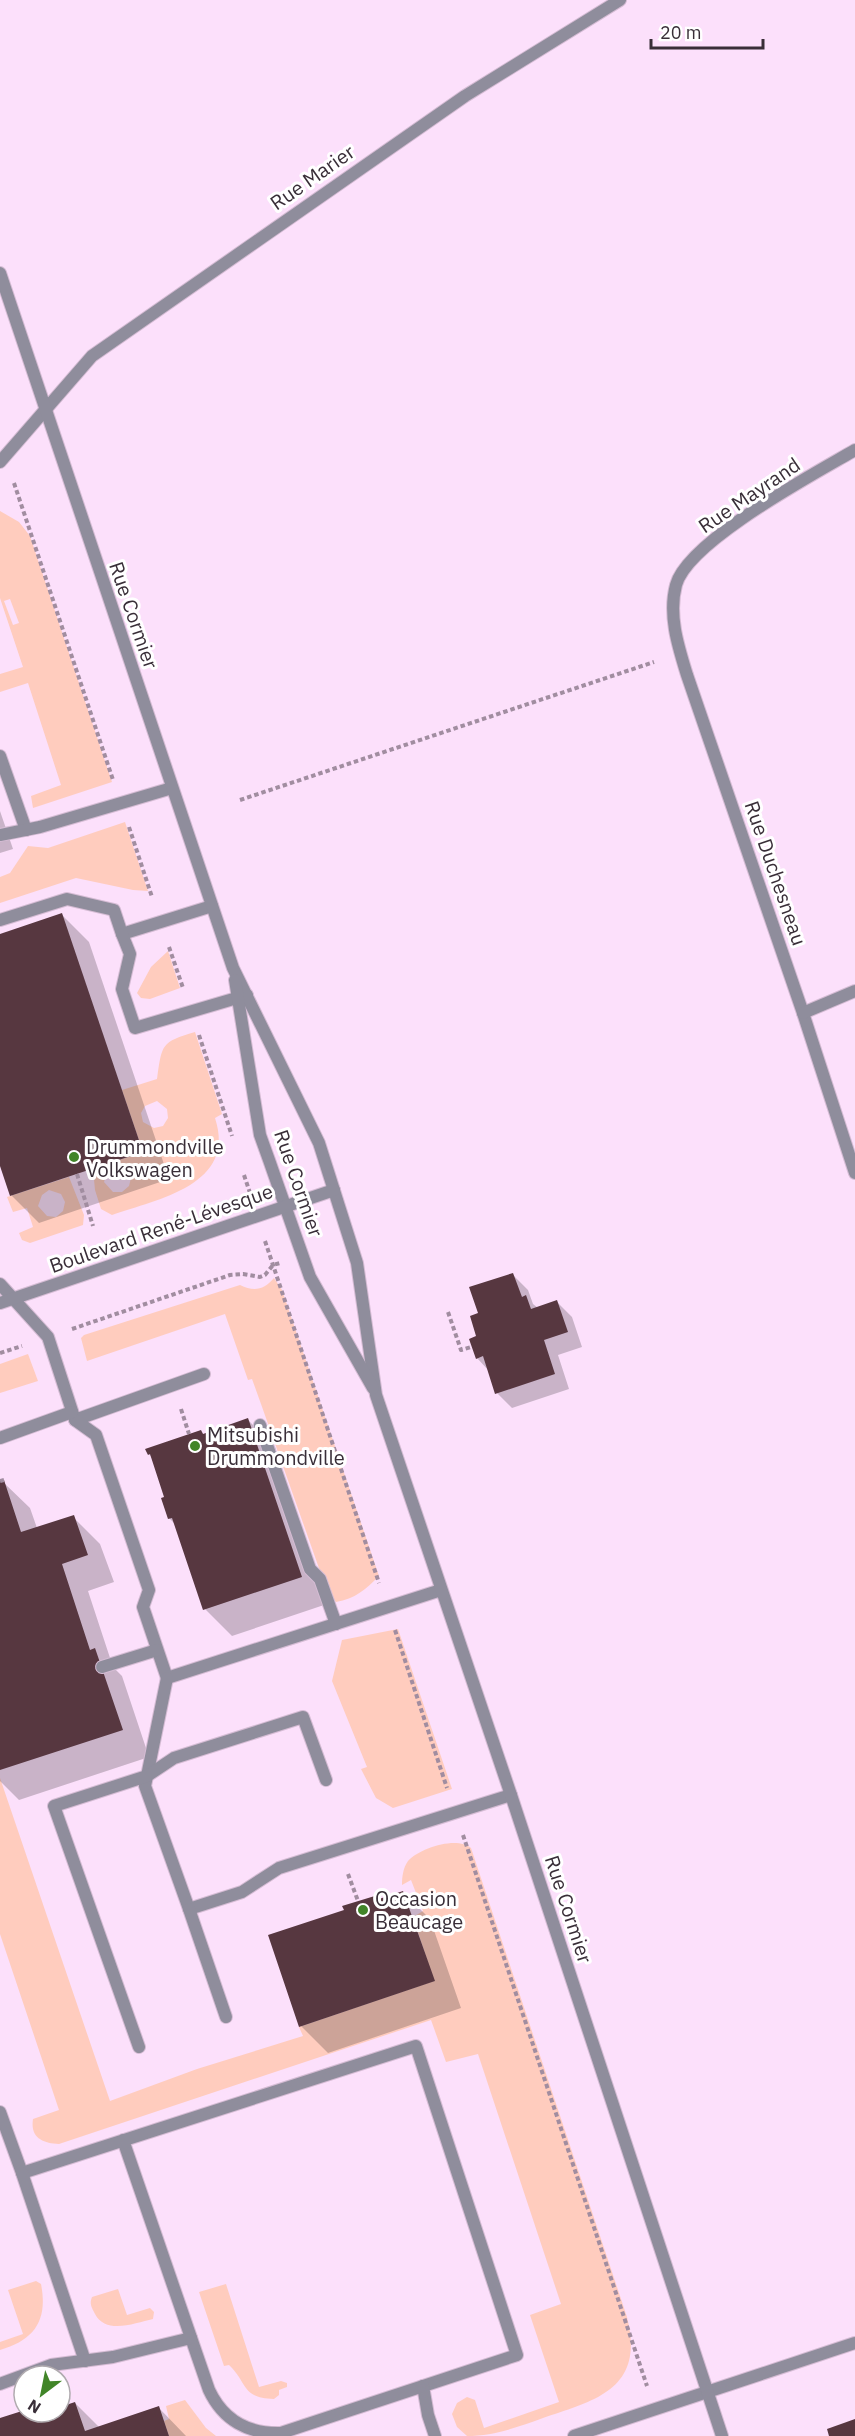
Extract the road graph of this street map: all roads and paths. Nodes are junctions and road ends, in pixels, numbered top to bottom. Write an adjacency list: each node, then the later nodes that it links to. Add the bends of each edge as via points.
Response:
1 (620, 0): 3 (street, Rue Marier, via 465,96 92,356)
2 (0, 273): 3 (street, Rue Cormier)
3 (44, 409): 5 (street, Rue Marier); 11 (street, Rue Cormier)
4 (855, 450): 7 (street, Rue Mayrand, via 714,540 688,563)
5 (0, 462)
6 (28, 527): 10 (path)
7 (676, 584): 24 (street, Rue Duchesneau, via 675,635)
8 (654, 662): 12 (path)
9 (0, 756): 14 (street)
10 (114, 784)
11 (172, 788): 14 (street); 17 (street, Rue Cormier)
12 (240, 800)
13 (126, 820): 16 (path)
14 (26, 830): 15 (street)
15 (0, 835)
16 (154, 902)
17 (213, 906): 19 (street); 23 (street, Rue Cormier)
18 (0, 920): 19 (street, via 67,899 114,910)
19 (122, 934): 23 (street, via 130,954 122,989 135,1029)
20 (170, 948): 21 (path)
21 (182, 986)
22 (855, 991): 24 (street)
23 (243, 997): 29 (street, Rue Cormier, via 319,1143); 30 (street, Rue Cormier, via 260,1135)
24 (803, 1012): 27 (street, Rue Duchesneau)
25 (197, 1030): 26 (path)
26 (227, 1120)
27 (855, 1173)
28 (77, 1174): 31 (path)
29 (334, 1190): 30 (street, Boulevard René-Lévesque); 42 (street, Rue Cormier, via 357,1263)
30 (285, 1206): 34 (street, Boulevard René-Lévesque); 42 (street, Rue Cormier, via 310,1277)
31 (93, 1226)
32 (273, 1265): 37 (path, via 260,1277 230,1275)
33 (0, 1284): 34 (street)
34 (13, 1298): 35 (street, Boulevard René-Lévesque); 43 (street, via 48,1337)
35 (0, 1303)
36 (448, 1312): 39 (path, via 461,1350)
37 (68, 1331)
38 (24, 1345): 40 (path)
39 (471, 1347)
40 (0, 1353)
41 (204, 1374): 43 (street)
42 (376, 1395): 46 (street, Rue Cormier)
43 (73, 1416): 45 (street); 48 (street, via 96,1435 149,1590 143,1607)
44 (260, 1425): 47 (street, via 310,1569 320,1579)
45 (0, 1438)
46 (441, 1590): 47 (street); 53 (street, Rue Cormier)
47 (336, 1624): 50 (street)
48 (157, 1650): 49 (street); 50 (street)
49 (102, 1667)
50 (167, 1678): 51 (street)
51 (147, 1776): 52 (street, via 174,1758 303,1717); 54 (street, via 145,1786); 56 (street, via 54,1806)
52 (326, 1780)
53 (511, 1795): 54 (street, via 279,1868 242,1892); 65 (street, Rue Cormier)
54 (189, 1909): 55 (street)
55 (226, 2017)
56 (139, 2047)
57 (0, 2112): 59 (street)
58 (123, 2140): 59 (street); 60 (street); 64 (street, via 416,2046 517,2355)
59 (22, 2173): 62 (street)
60 (191, 2338): 62 (street); 64 (street, via 214,2401 230,2419 256,2432 281,2433)
61 (855, 2343): 65 (street)
62 (85, 2361): 63 (street, via 51,2365)
63 (0, 2384)
64 (423, 2386): 66 (street)
65 (707, 2392): 67 (street); 68 (street, Rue Cormier)
66 (435, 2436)
67 (573, 2436)
68 (722, 2436)

